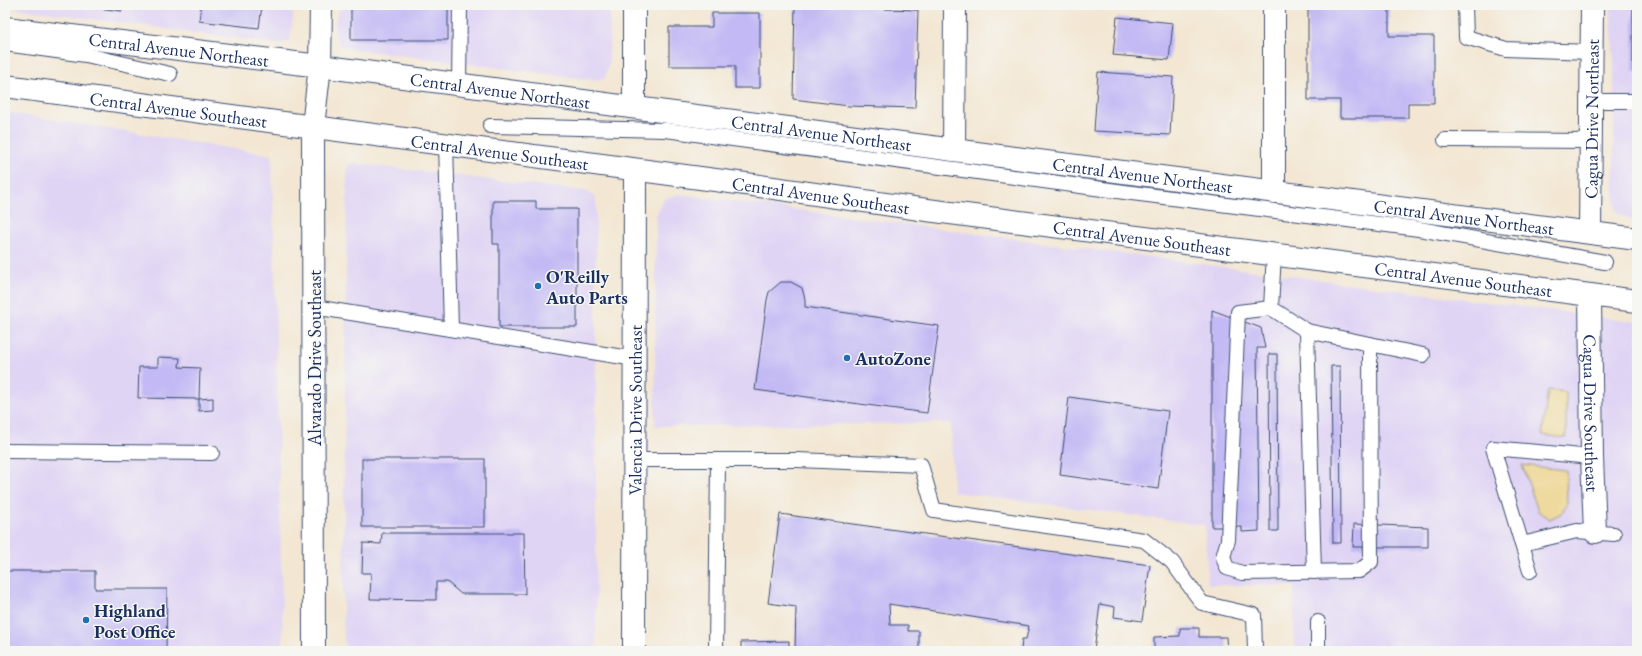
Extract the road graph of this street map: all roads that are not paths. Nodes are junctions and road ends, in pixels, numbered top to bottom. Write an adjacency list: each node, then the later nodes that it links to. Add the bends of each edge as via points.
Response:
1 (321, 5): 11 (main road, Alvarado Drive Southeast)
2 (460, 5): 13 (lane)
3 (634, 5): 17 (main road)
4 (955, 5): 23 (main road)
5 (1274, 5): 25 (main road)
6 (1465, 5): 10 (lane, via 1466,37 1506,49)
7 (1592, 5): 10 (main road, Cagua Drive Northeast)
8 (5, 28): 11 (main road, Central Avenue Northeast)
9 (5, 44): 12 (lane, Central Avenue Southeast, via 86,54)
10 (1591, 52): 15 (main road, Cagua Drive Northeast)
11 (320, 66): 13 (main road, Central Avenue Northeast); 18 (main road, Alvarado Drive Southeast)
12 (170, 74)
13 (459, 84): 17 (main road, Central Avenue Northeast)
14 (5, 86): 18 (main road, Central Avenue Southeast)
15 (1591, 101): 16 (lane); 21 (main road, Cagua Drive Northeast)
16 (1637, 101)
17 (634, 107): 23 (main road, Central Avenue Northeast)
18 (313, 126): 22 (main road, Central Avenue Southeast); 32 (main road, Alvarado Drive Southeast)
19 (490, 126): 29 (lane, Central Avenue Northeast, via 666,130 1419,229)
20 (1445, 140): 21 (lane)
21 (1590, 141): 26 (main road, Cagua Drive Northeast)
22 (446, 144): 24 (main road, Central Avenue Southeast); 34 (lane)
23 (954, 150): 25 (main road, Central Avenue Northeast)
24 (635, 170): 28 (main road, Central Avenue Southeast, via 926,210); 38 (main road, Valencia Drive Southeast)
25 (1274, 192): 26 (main road, Central Avenue Northeast)
26 (1590, 232): 27 (main road, Central Avenue Northeast)
27 (1637, 239)
28 (1274, 253): 30 (main road, Central Avenue Southeast); 33 (lane)
29 (1605, 262)
30 (1590, 295): 31 (main road, Central Avenue Southeast); 41 (main road, Cagua Drive Southeast)
31 (1637, 301)
32 (314, 307): 34 (lane); 49 (main road, Alvarado Drive Southeast)
33 (1271, 308): 35 (lane); 47 (lane, via 1238,312 1228,540 1223,557 1228,568 1242,573)
34 (451, 329): 38 (lane)
35 (1307, 331): 36 (lane); 47 (lane)
36 (1370, 344): 37 (lane); 47 (lane, via 1371,562 1359,571)
37 (1423, 355)
38 (635, 359): 42 (main road, Valencia Drive Southeast)
39 (5, 451): 40 (lane)
40 (212, 453)
41 (1592, 457): 44 (main road, Cagua Drive Southeast); 45 (lane, via 1493,448)
42 (634, 460): 43 (lane); 50 (main road, Valencia Drive Southeast)
43 (718, 460): 51 (lane); 52 (lane, via 921,465 934,510 1144,540 1172,562 1202,603 1254,615)
44 (1604, 533): 45 (lane, via 1577,531)
45 (1522, 544): 46 (lane)
46 (1530, 571)
47 (1314, 572)
48 (1318, 622): 53 (lane)
49 (314, 651)
50 (634, 651)
51 (716, 651)
52 (1255, 651)
53 (1318, 651)

